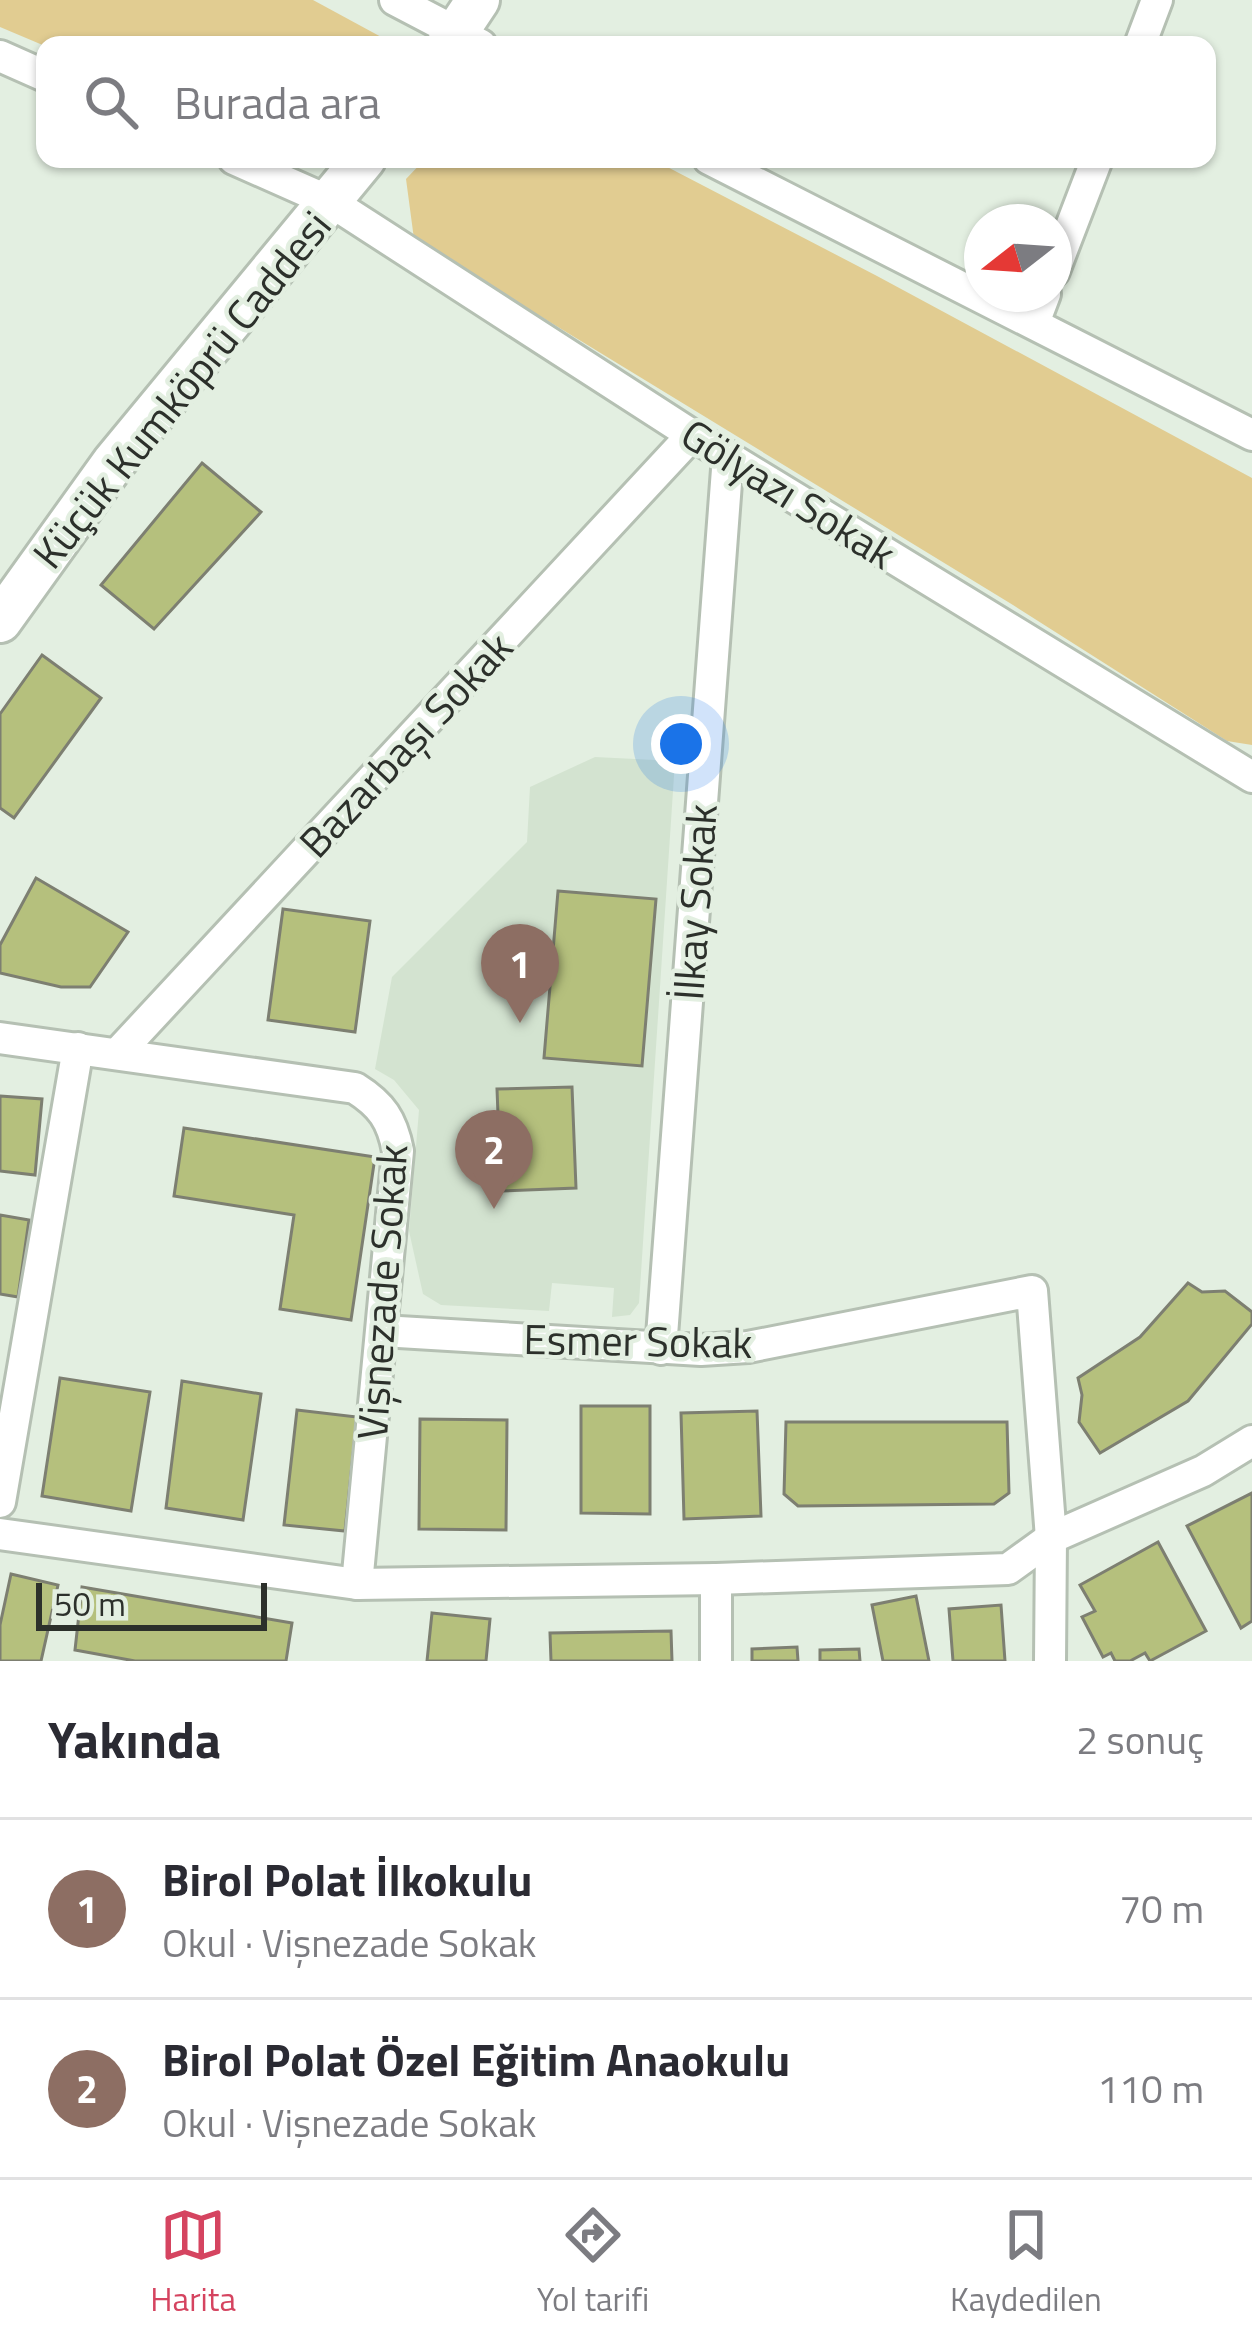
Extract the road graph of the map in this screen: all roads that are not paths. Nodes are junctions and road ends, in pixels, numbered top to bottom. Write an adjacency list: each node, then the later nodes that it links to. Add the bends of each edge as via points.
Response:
1 (395, 0): 3 (street)
2 (1157, 0): 4 (street)
3 (466, 31)
4 (1143, 36)
5 (0, 56): 6 (street)
6 (36, 72)
7 (254, 168): 11 (street, Gölyazı Sokak)
8 (357, 168): 11 (street, Küçük Kumköprü Caddesi)
9 (729, 168): 13 (street)
10 (1094, 168): 12 (street)
11 (331, 202): 15 (street, Gölyazı Sokak); 18 (street, Küçük Kumköprü Caddesi, via 114,462)
12 (1072, 224)
13 (964, 274)
14 (1047, 312): 16 (street)
15 (692, 435): 17 (street, Gölyazı Sokak); 22 (street, Bazarbaşı Sokak)
16 (1252, 435)
17 (728, 456): 19 (street, Gölyazı Sokak); 24 (street, İlkay Sokak)
18 (0, 621)
19 (1252, 777)
20 (0, 1038): 21 (street, Vişnezade Sokak)
21 (78, 1048): 22 (street, Vişnezade Sokak); 26 (street)
22 (118, 1053): 23 (street, Vişnezade Sokak, via 355,1088 378,1102 398,1151)
23 (382, 1330): 24 (street, Esmer Sokak); 30 (street, Vişnezade Sokak)
24 (661, 1349): 28 (street, Esmer Sokak, via 748,1347 1032,1292)
25 (1252, 1442): 28 (street)
26 (0, 1502)
27 (0, 1534): 30 (street)
28 (1052, 1538): 29 (street, via 1008,1569); 32 (street)
29 (716, 1579): 30 (street); 31 (street)
30 (357, 1584)
31 (716, 1661)
32 (1050, 1661)

